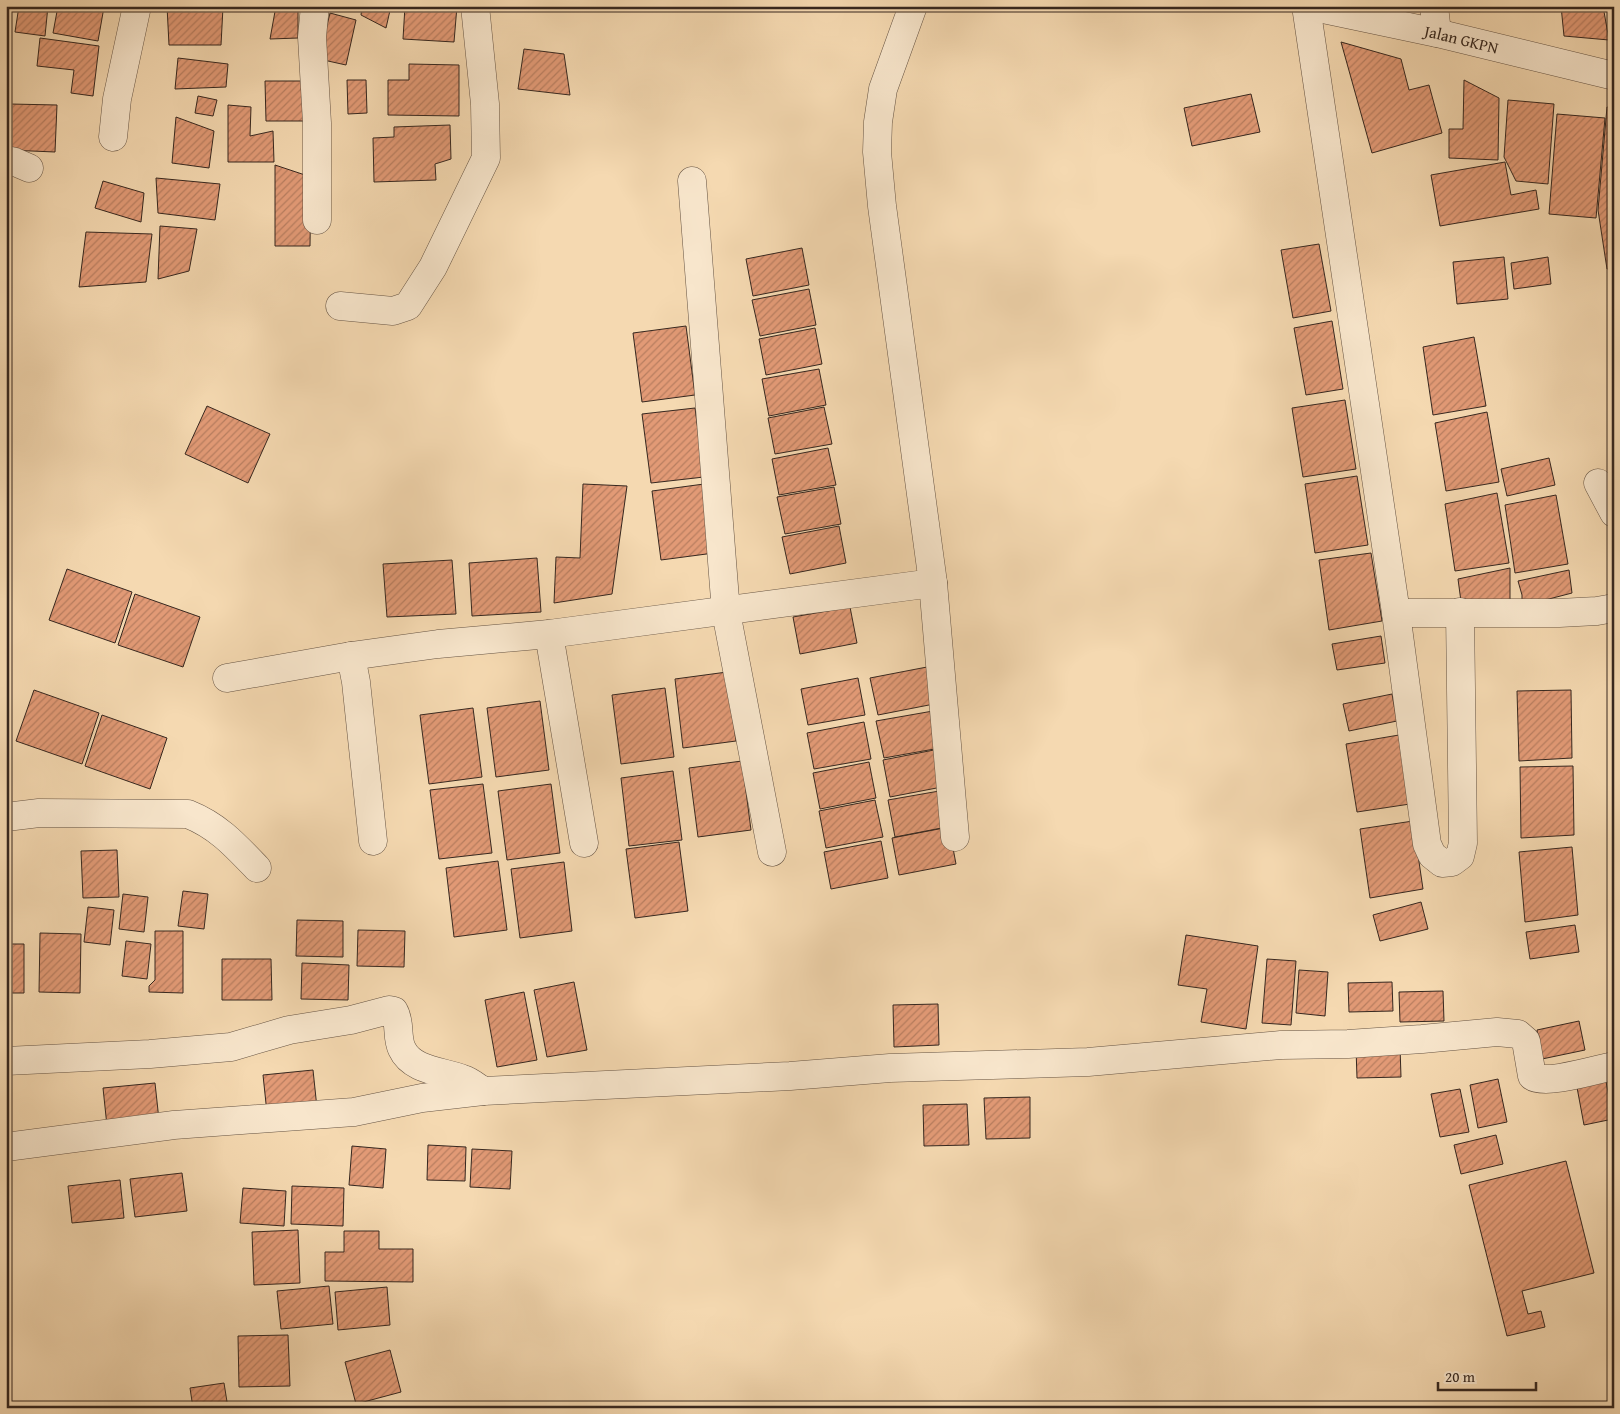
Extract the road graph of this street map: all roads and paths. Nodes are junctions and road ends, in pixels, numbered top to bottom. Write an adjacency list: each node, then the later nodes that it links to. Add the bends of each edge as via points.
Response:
1 (137, 6): 9 (street, via 117,99)
2 (315, 6): 11 (street, via 312,37 317,123)
3 (475, 6): 12 (street, via 485,104 486,158 433,268 408,306 393,311)
4 (913, 6): 15 (street, via 883,89 878,152 882,206)
5 (1308, 6): 7 (street, Jalan GKPN); 19 (street)
6 (1434, 6): 7 (street)
7 (1437, 33): 8 (street, Jalan GKPN)
8 (1613, 70)
9 (113, 137)
10 (692, 180): 17 (street)
11 (317, 220)
12 (340, 306)
13 (1598, 483): 14 (street)
14 (1614, 514)
15 (933, 584): 17 (street); 24 (street)
16 (1614, 608): 18 (street, via 1559,612)
17 (726, 612): 20 (street); 27 (street)
18 (1460, 612): 19 (street); 19 (street, via 1463,842 1460,856 1452,862 1442,863 1432,855 1427,844)
19 (1396, 613)
20 (549, 634): 21 (street); 26 (street)
21 (351, 656): 22 (street); 25 (street)
22 (227, 678)
23 (6, 817): 28 (street, via 39,813 188,814 225,836)
24 (955, 837)
25 (372, 842)
26 (584, 843)
27 (772, 852)
28 (257, 868)
29 (6, 1061): 31 (street, via 231,1047 289,1030 389,1010 397,1016 400,1046 414,1063 465,1079)
30 (1614, 1066): 31 (street, via 1537,1080 1532,1076 1526,1041 1518,1034 1497,1032 1348,1044 1281,1045 1088,1062 890,1068)
31 (483, 1091): 32 (street, via 422,1098 354,1112 174,1125)
32 (6, 1147)

